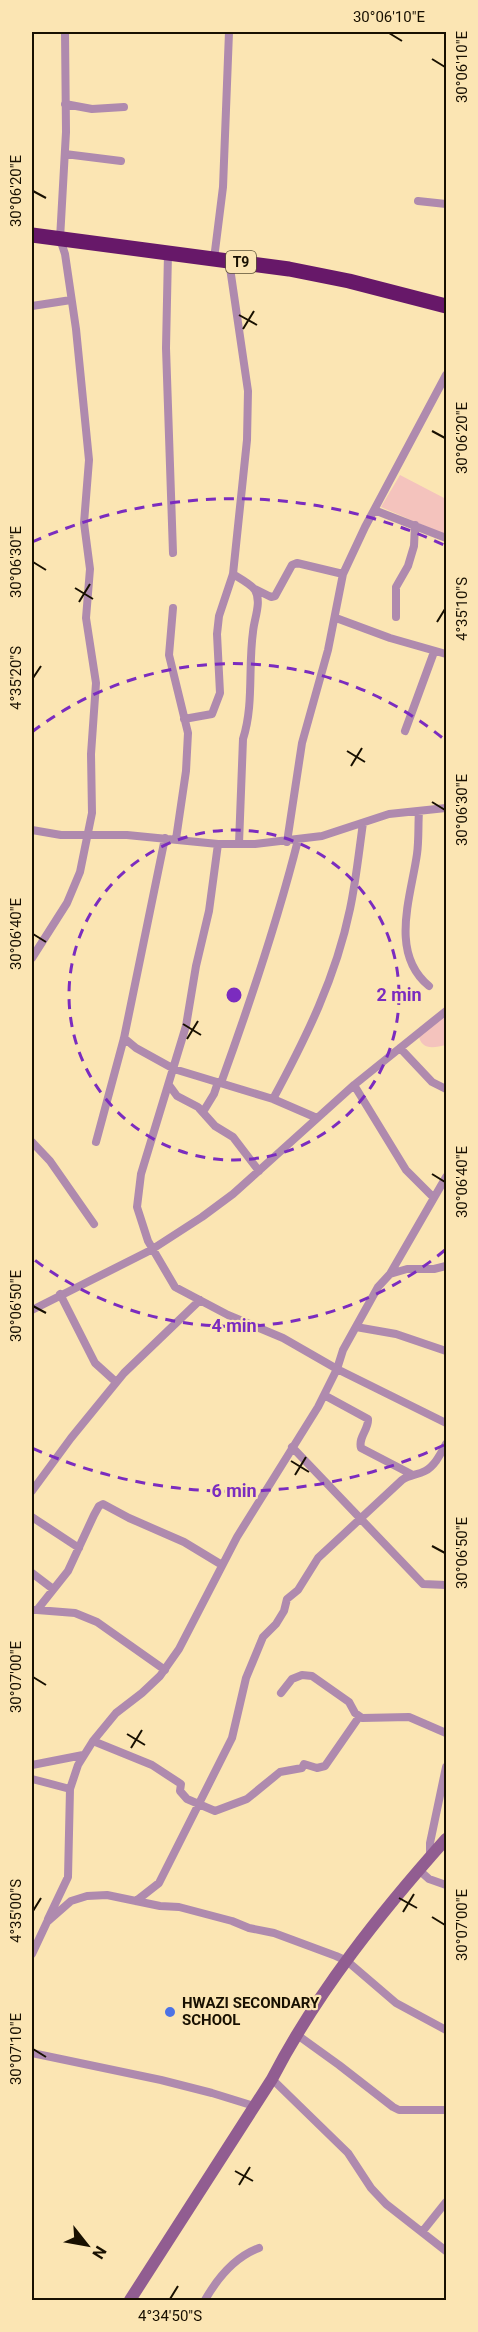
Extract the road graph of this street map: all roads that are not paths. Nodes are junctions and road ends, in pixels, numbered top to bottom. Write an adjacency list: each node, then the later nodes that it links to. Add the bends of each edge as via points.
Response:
1 (65, 32): 3 (street)
2 (229, 32): 12 (street)
3 (65, 104): 4 (street, via 92,109); 5 (street)
4 (124, 107)
5 (65, 154): 6 (street); 10 (street)
6 (121, 161)
7 (418, 201): 8 (street)
8 (447, 204)
9 (32, 235): 10 (highway, T9)
10 (60, 239): 11 (highway, T9); 13 (street)
11 (168, 253): 12 (highway, T9); 21 (street, via 166,348)
12 (221, 260): 15 (highway, T9, via 349,281); 22 (street, via 248,391 247,440)
13 (71, 300): 14 (street); 36 (street, via 89,460 84,523 90,569 86,618 96,683 91,754 93,813)
14 (32, 306)
15 (447, 306)
16 (447, 375): 17 (street)
17 (444, 386): 18 (street)
18 (374, 510): 19 (street); 23 (street)
19 (415, 525): 20 (street); 26 (street, via 408,566 396,587)
20 (447, 538)
21 (173, 553)
22 (232, 574): 24 (street); 30 (street, via 217,634 220,693 212,714)
23 (344, 574): 24 (street, via 297,563 292,565 275,597); 27 (street)
24 (255, 590): 42 (street, via 259,603 243,739)
25 (173, 608): 30 (street, via 170,655)
26 (396, 617)
27 (336, 618): 28 (street); 40 (street, via 302,743)
28 (434, 651): 29 (street); 31 (street)
29 (447, 654)
30 (184, 719): 38 (street, via 188,733 186,771)
31 (405, 730)
32 (447, 808): 33 (street)
33 (419, 811): 34 (street, via 389,814); 44 (street, via 418,852 407,909 406,940 413,970)
34 (363, 823): 39 (street); 53 (street, via 350,910 329,983 309,1033)
35 (32, 830): 36 (street)
36 (88, 835): 37 (street); 43 (street, via 80,872 67,903)
37 (165, 838): 38 (street); 46 (street)
38 (176, 839): 41 (street)
39 (298, 840): 40 (street); 49 (street, via 270,942)
40 (287, 842): 42 (street)
41 (218, 844): 42 (street); 48 (street, via 209,911)
42 (239, 844)
43 (32, 958)
44 (429, 986)
45 (447, 1011): 47 (street)
46 (124, 1038): 48 (street); 57 (street)
47 (400, 1048): 51 (street); 52 (street, via 432,1082)
48 (174, 1069): 49 (street); 50 (street)
49 (219, 1083): 53 (street); 54 (street)
50 (169, 1085): 54 (street); 62 (street, via 139,1183 137,1207)
51 (354, 1085): 55 (street); 60 (street, via 406,1170)
52 (447, 1089)
53 (273, 1099): 55 (street)
54 (203, 1112): 58 (street, via 215,1126 233,1137)
55 (317, 1118): 58 (street)
56 (32, 1142): 61 (street)
57 (96, 1142)
58 (259, 1171): 62 (street, via 202,1217)
59 (447, 1177): 60 (street)
60 (433, 1197): 64 (street)
61 (94, 1224)
62 (151, 1250): 65 (street); 66 (street, via 176,1287)
63 (447, 1266): 64 (street)
64 (390, 1274): 68 (street, via 373,1294)
65 (60, 1294): 67 (street); 71 (street, via 95,1363)
66 (200, 1300): 70 (street, via 283,1338); 71 (street)
67 (32, 1310)
68 (356, 1327): 69 (street, via 396,1334); 70 (street)
69 (447, 1351)
70 (337, 1369): 72 (street); 73 (street)
71 (116, 1383): 77 (street)
72 (324, 1395): 75 (street); 76 (street, via 368,1419 361,1448)
73 (447, 1423)
74 (447, 1444): 76 (street, via 432,1466)
75 (292, 1447): 79 (street); 81 (street)
76 (411, 1474): 79 (street)
77 (32, 1491)
78 (32, 1517): 80 (street)
79 (361, 1518): 83 (street, via 423,1584); 96 (street, via 312,1564 298,1590 287,1599 276,1624 262,1637 246,1678 232,1738)
80 (79, 1548): 81 (street, via 103,1504 184,1542); 84 (street, via 68,1571)
81 (222, 1565): 86 (street)
82 (32, 1573): 84 (street)
83 (447, 1586)
84 (53, 1589): 85 (street)
85 (34, 1610): 86 (street, via 75,1613 98,1622)
86 (165, 1670): 90 (street, via 116,1713)
87 (281, 1693): 88 (street, via 292,1679 312,1677 349,1702)
88 (359, 1717): 89 (street, via 409,1717); 96 (street, via 325,1766 304,1764 302,1768 280,1772 247,1799 215,1811)
89 (447, 1733)
90 (93, 1740): 91 (street); 96 (street, via 152,1765 181,1784 180,1791)
91 (83, 1755): 92 (street); 95 (street)
92 (32, 1765)
93 (447, 1767): 98 (street)
94 (32, 1779): 95 (street)
95 (70, 1789): 102 (street, via 68,1877)
96 (198, 1804): 101 (street, via 159,1882)
97 (447, 1839): 98 (street)
98 (430, 1857): 99 (street)
99 (420, 1871): 100 (street); 104 (street)
100 (447, 1885)
101 (136, 1901): 102 (street, via 107,1895 87,1896 71,1901); 104 (street, via 232,1921)
102 (47, 1922): 103 (street)
103 (32, 1954)
104 (347, 1961): 105 (street, via 396,2003); 106 (street)
105 (447, 2030)
106 (296, 2034): 108 (street); 110 (street, via 393,2108)
107 (32, 2053): 109 (street, via 161,2080)
108 (272, 2079): 109 (street); 112 (street, via 348,2153 386,2204)
109 (254, 2106): 115 (street)
110 (447, 2110)
111 (447, 2202): 112 (street)
112 (422, 2232): 114 (street)
113 (258, 2248): 116 (street, via 244,2253 212,2287)
114 (447, 2251)
115 (130, 2301)
116 (205, 2301)

